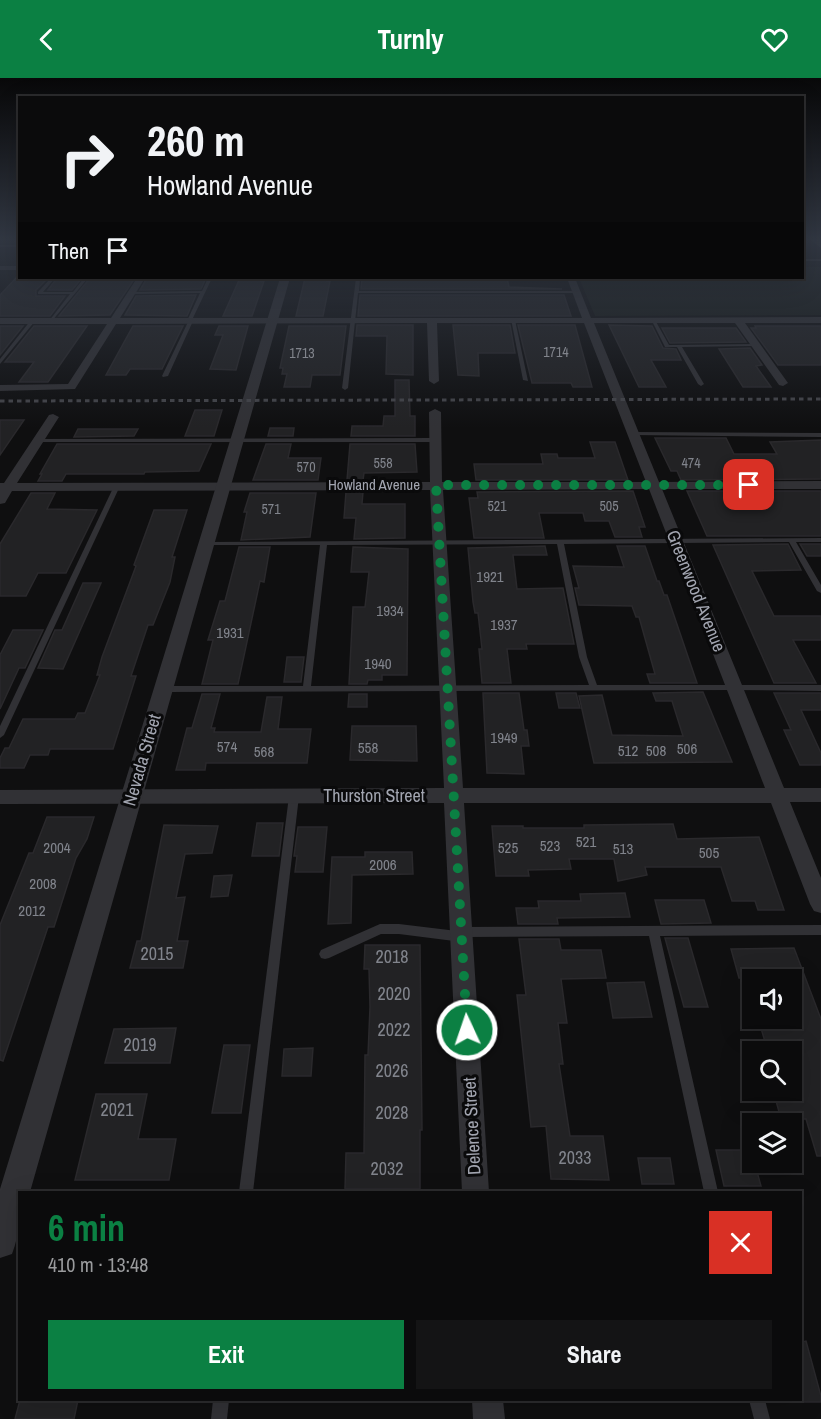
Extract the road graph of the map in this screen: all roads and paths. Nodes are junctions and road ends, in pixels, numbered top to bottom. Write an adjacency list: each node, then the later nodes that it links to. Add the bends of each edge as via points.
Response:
1 (66, 303): 15 (lane)
2 (126, 303): 16 (street)
3 (198, 303): 17 (lane)
4 (278, 303): 18 (street, Nevada Street)
5 (355, 303): 19 (lane)
6 (581, 303): 9 (street, Greenwood Avenue)
7 (432, 320): 8 (street); 19 (street); 25 (street)
8 (513, 320): 9 (street); 24 (lane)
9 (588, 320): 10 (street); 32 (street, Greenwood Avenue)
10 (653, 320): 11 (street); 21 (lane, via 667,346)
11 (738, 320): 12 (street); 20 (street)
12 (821, 320)
13 (0, 321): 14 (street)
14 (33, 321): 15 (street); 22 (lane)
15 (51, 321): 16 (street)
16 (114, 321): 17 (street); 28 (street, via 71,387)
17 (190, 321): 18 (street); 23 (lane)
18 (272, 321): 19 (street); 36 (street, Nevada Street)
19 (353, 321): 29 (lane)
20 (756, 345): 21 (lane); 26 (street)
21 (679, 346): 27 (lane)
22 (0, 362)
23 (165, 376)
24 (526, 380)
25 (434, 381)
26 (783, 383)
27 (701, 384)
28 (0, 388)
29 (345, 388)
30 (435, 412): 34 (street, Delence Street)
31 (53, 417): 35 (street)
32 (634, 434): 33 (lane); 37 (street, Greenwood Avenue)
33 (821, 435)
34 (435, 440): 36 (lane); 38 (street, Delence Street)
35 (38, 441): 36 (lane); 42 (street)
36 (236, 441): 41 (street, Nevada Street)
37 (654, 484): 38 (street, Howland Avenue); 39 (street, Howland Avenue); 50 (street, Greenwood Avenue)
38 (436, 485): 41 (street, Howland Avenue); 49 (street, Delence Street)
39 (821, 485)
40 (117, 486): 41 (street, Howland Avenue); 42 (street, Howland Avenue); 58 (lane)
41 (223, 486): 47 (street, Nevada Street)
42 (4, 487): 43 (street)
43 (0, 500)
44 (821, 540): 45 (lane)
45 (792, 541): 50 (lane); 51 (lane)
46 (560, 542): 49 (lane); 50 (lane); 55 (lane, via 583,657)
47 (206, 543): 48 (lane); 57 (street, Nevada Street)
48 (324, 543): 49 (lane); 53 (lane)
49 (440, 543): 54 (street, Delence Street)
50 (677, 543): 52 (street, Greenwood Avenue)
51 (821, 591)
52 (735, 687): 55 (lane); 56 (lane); 59 (street, Greenwood Avenue)
53 (307, 688): 54 (lane); 57 (lane)
54 (448, 688): 55 (lane); 63 (street, Delence Street)
55 (594, 688)
56 (821, 688)
57 (163, 689): 61 (street, Nevada Street)
58 (0, 735)
59 (778, 795): 60 (street, Thurston Street); 63 (street, Thurston Street); 65 (street, Greenwood Avenue)
60 (821, 795)
61 (131, 796): 62 (street, Thurston Street); 64 (street, Thurston Street); 73 (street, Nevada Street)
62 (294, 796): 63 (street, Thurston Street); 70 (lane)
63 (454, 796): 68 (street, Delence Street)
64 (0, 797)
65 (821, 904)
66 (821, 930): 67 (lane)
67 (653, 931): 68 (lane); 72 (lane)
68 (462, 935): 69 (lane, via 380,929); 71 (street, Delence Street)
69 (325, 954)
70 (246, 1191)
71 (476, 1191)
72 (711, 1191)
73 (0, 1242)
74 (221, 1401): 77 (lane)
75 (488, 1401): 78 (street)
76 (757, 1401): 79 (lane)
77 (219, 1419)
78 (489, 1419)
79 (762, 1419)

